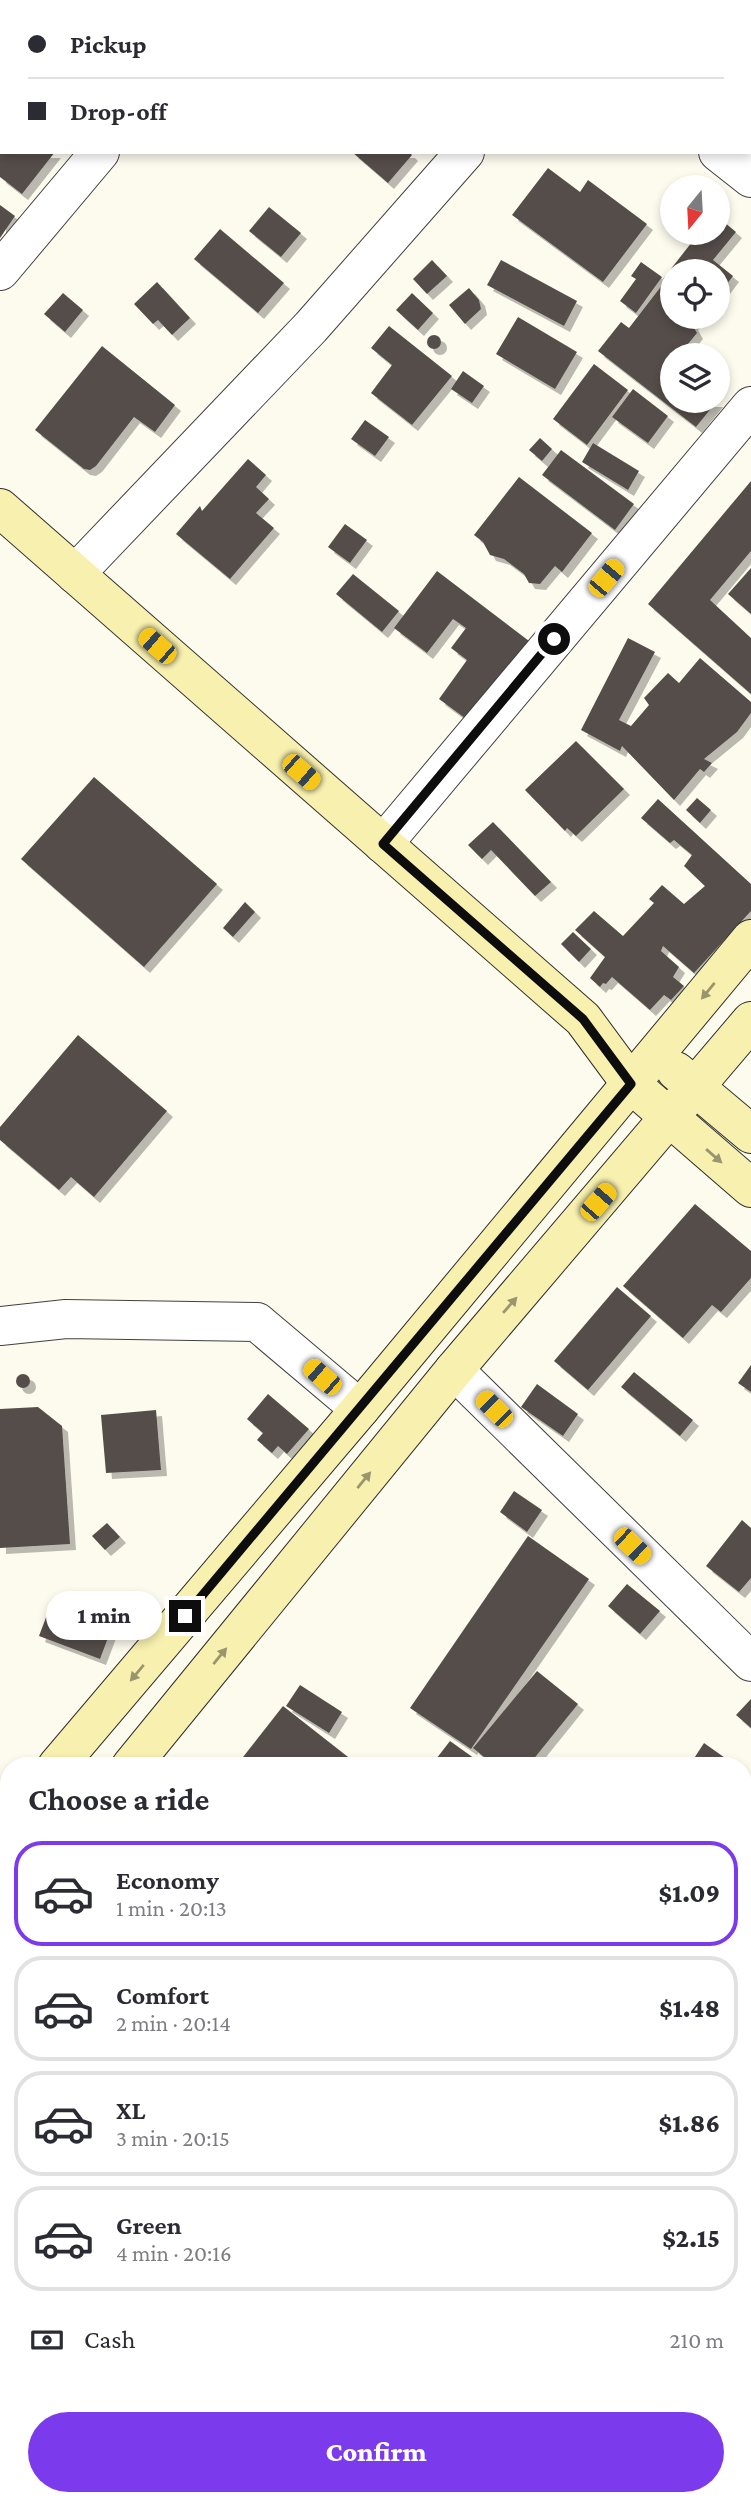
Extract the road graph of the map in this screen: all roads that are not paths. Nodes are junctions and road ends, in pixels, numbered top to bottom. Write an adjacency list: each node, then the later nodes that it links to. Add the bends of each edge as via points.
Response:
1 (98, 154): 5 (street)
2 (463, 154): 8 (street, via 311,327)
3 (721, 154): 4 (street)
4 (751, 178)
5 (0, 271)
6 (751, 406): 9 (street)
7 (0, 508): 8 (main road)
8 (75, 574): 9 (main road)
9 (383, 844): 11 (main road)
10 (751, 939): 13 (main road, one-way to 13)
11 (583, 1019): 13 (main road); 14 (main road)
12 (751, 1021): 15 (main road)
13 (656, 1055): 14 (main road); 15 (main road)
14 (631, 1084): 16 (main road); 21 (main road)
15 (697, 1087): 16 (main road); 17 (main road)
16 (670, 1118): 18 (main road, one-way to 18); 20 (main road, one-way to 16)
17 (751, 1135)
18 (751, 1188)
19 (0, 1326): 21 (street, via 65,1319 257,1322)
20 (454, 1370): 22 (street); 24 (main road, one-way to 20)
21 (360, 1409): 23 (main road, one-way to 23)
22 (751, 1662)
23 (65, 1757)
24 (138, 1757)

